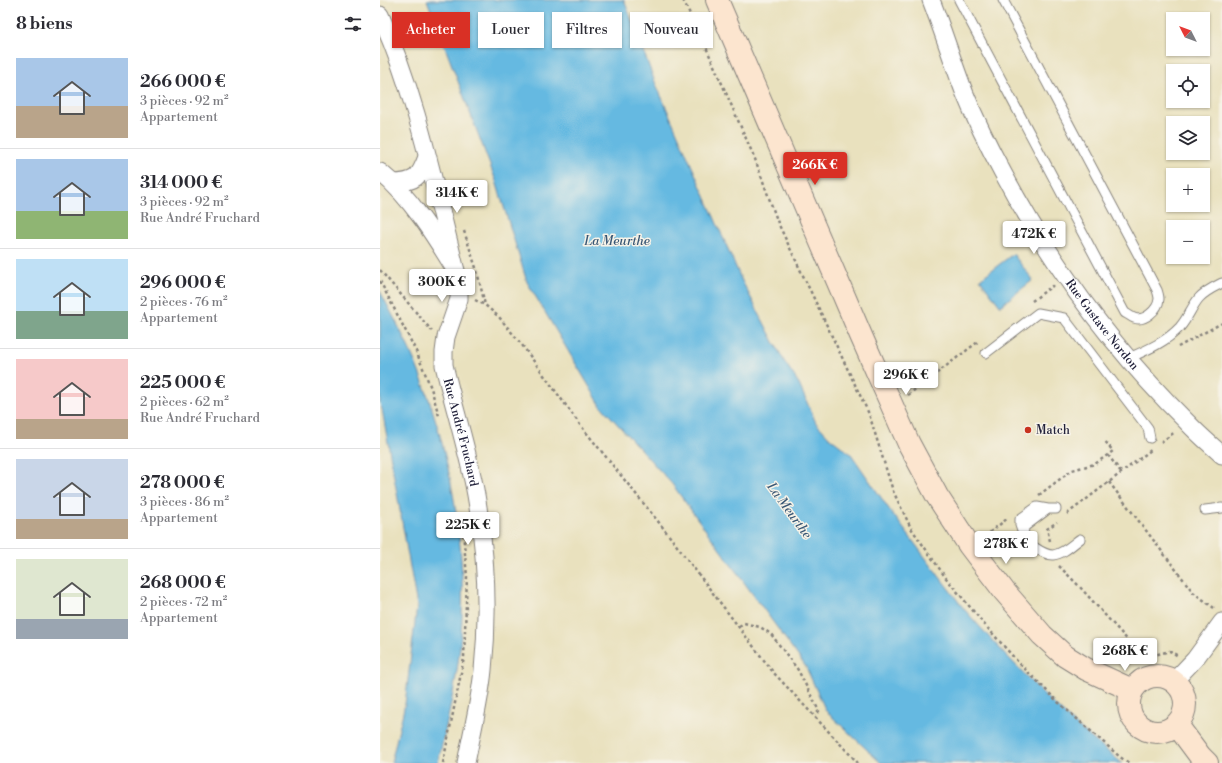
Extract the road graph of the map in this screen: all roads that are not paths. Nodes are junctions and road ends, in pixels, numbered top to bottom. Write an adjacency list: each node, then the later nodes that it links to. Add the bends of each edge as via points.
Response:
1 (717, 0): 21 (main road, via 909,444 937,496 970,547 1042,635 1065,656 1086,669)
2 (931, 0): 12 (street, Rue Gustave Nordon, via 965,94 989,147 1017,199 1045,245 1096,318)
3 (959, 0): 4 (lane, via 1125,313 1135,319 1145,318 1157,306 1157,290)
4 (1002, 0)
5 (380, 15): 6 (street, Rue André Fruchard, via 394,45)
6 (427, 156): 8 (street, via 415,178 409,182); 9 (street, Rue André Fruchard)
7 (380, 172): 8 (street, Rue André Fruchard)
8 (393, 183): 9 (street, Rue André Fruchard, via 436,238)
9 (456, 270): 23 (street, Rue André Fruchard, via 459,299 446,337 444,364 470,464 486,591 483,671)
10 (1222, 283): 12 (lane, via 1198,299 1188,318 1178,329 1152,348)
11 (986, 352): 13 (lane, via 1038,313 1064,318 1148,428)
12 (1129, 358): 14 (street, Rue Gustave Nordon, via 1186,422)
13 (1150, 438)
14 (1222, 455)
15 (1052, 509): 18 (lane, via 1024,528 1024,534 1031,544 1045,554 1053,555 1064,551)
16 (1221, 509): 17 (lane)
17 (1205, 510)
18 (1080, 539)
19 (1219, 616): 20 (street, via 1189,665)
20 (1174, 681): 21 (main road, via 1164,676 1151,676); 22 (main road, via 1184,694 1186,702)
21 (1132, 690): 22 (main road, via 1129,698 1130,714 1140,727 1147,731 1159,732)
22 (1178, 724): 24 (main road, via 1200,756)
23 (466, 763)
24 (1208, 763)

